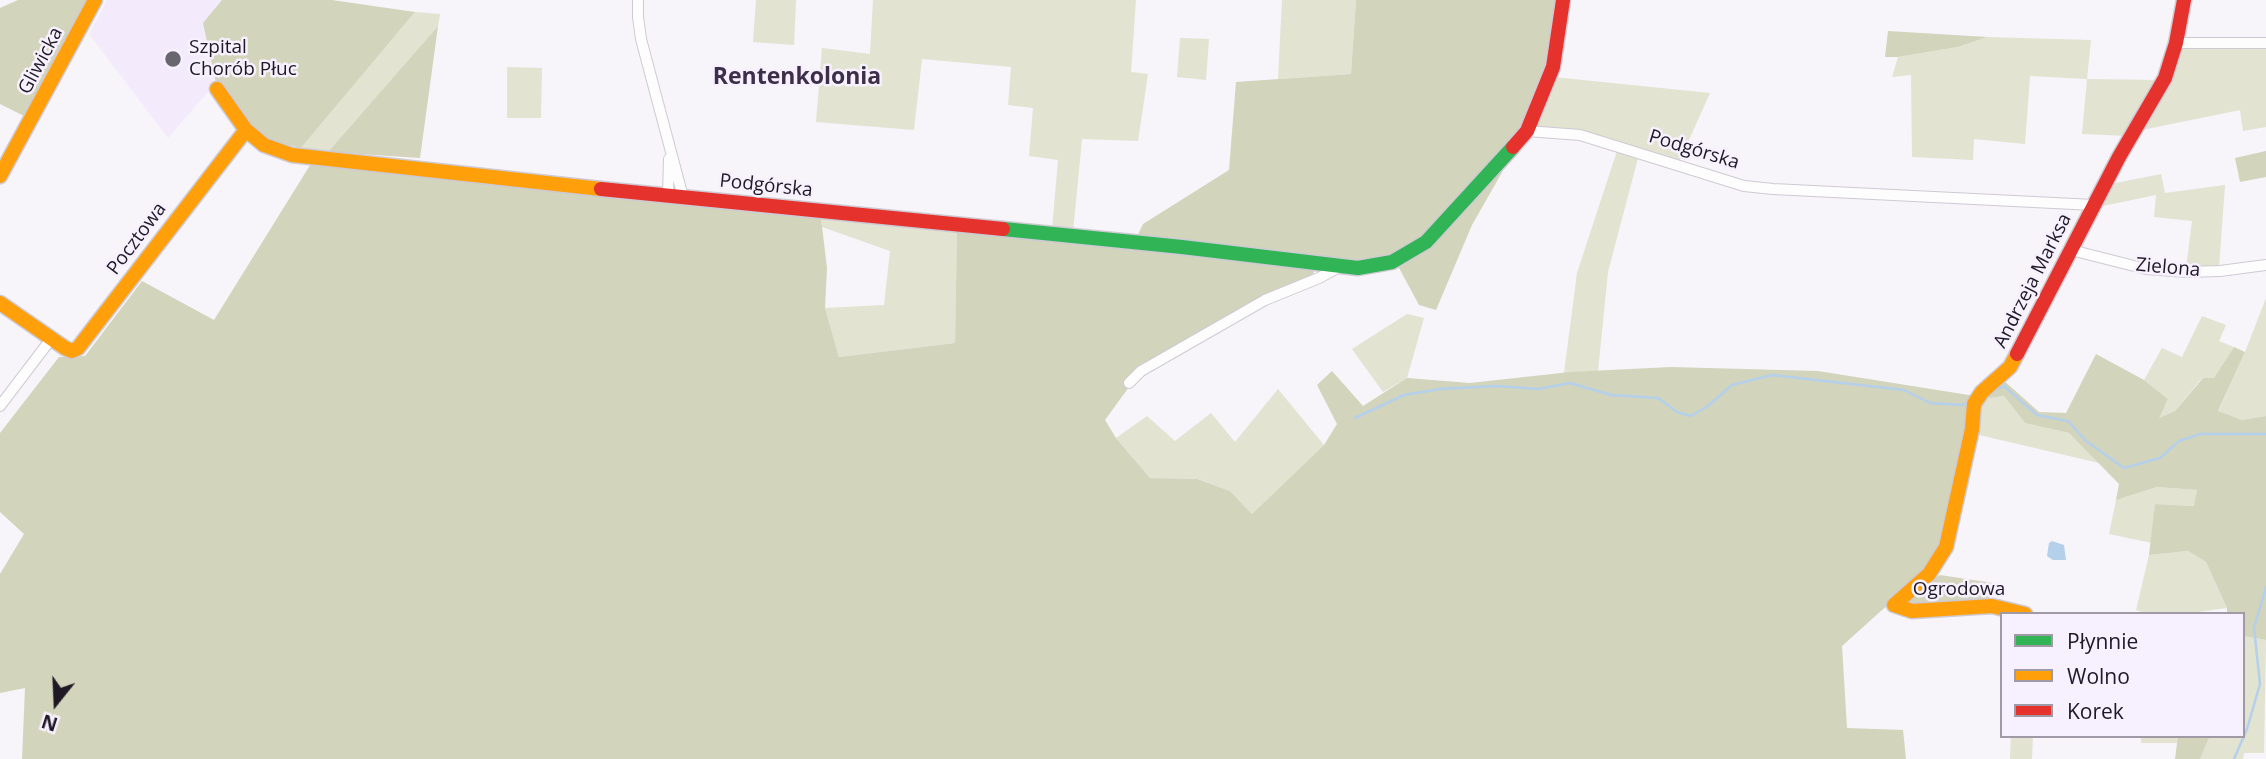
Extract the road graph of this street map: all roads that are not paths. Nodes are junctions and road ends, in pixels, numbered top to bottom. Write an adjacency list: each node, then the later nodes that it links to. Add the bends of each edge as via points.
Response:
1 (95, 0): 11 (street, Gliwicka)
2 (638, 0): 10 (street, via 639,30)
3 (1563, 0): 9 (street, via 1553,67)
4 (2184, 0): 5 (street, Andrzeja Marksa)
5 (2176, 43): 6 (street); 14 (street, Andrzeja Marksa, via 2165,78)
6 (2266, 43)
7 (217, 89): 8 (street, Podgórska)
8 (246, 131): 12 (street, Podgórska, via 264,145 292,155); 19 (street, Pocztowa, via 78,348 72,351)
9 (1527, 131): 14 (street, Podgórska, via 1580,135 1744,186); 17 (street, Podgórska, via 1426,242 1392,262)
10 (670, 148): 12 (street); 13 (street)
11 (0, 176)
12 (668, 195): 13 (street, Podgórska)
13 (683, 197): 17 (street, Podgórska)
14 (2094, 205): 15 (street, Andrzeja Marksa)
15 (2071, 250): 16 (street, Zielona, via 2146,269 2220,271); 22 (street, Andrzeja Marksa, via 2010,367 1974,404 1946,547 1928,574)
16 (2266, 265)
17 (1339, 266): 20 (street, Podgórska, via 1265,300)
18 (0, 303): 19 (street, Pocztowa)
19 (51, 339): 21 (street)
20 (1129, 383)
21 (0, 407)
22 (1894, 605): 23 (street, Ogrodowa, via 1912,611 1992,606)
23 (2017, 612)

